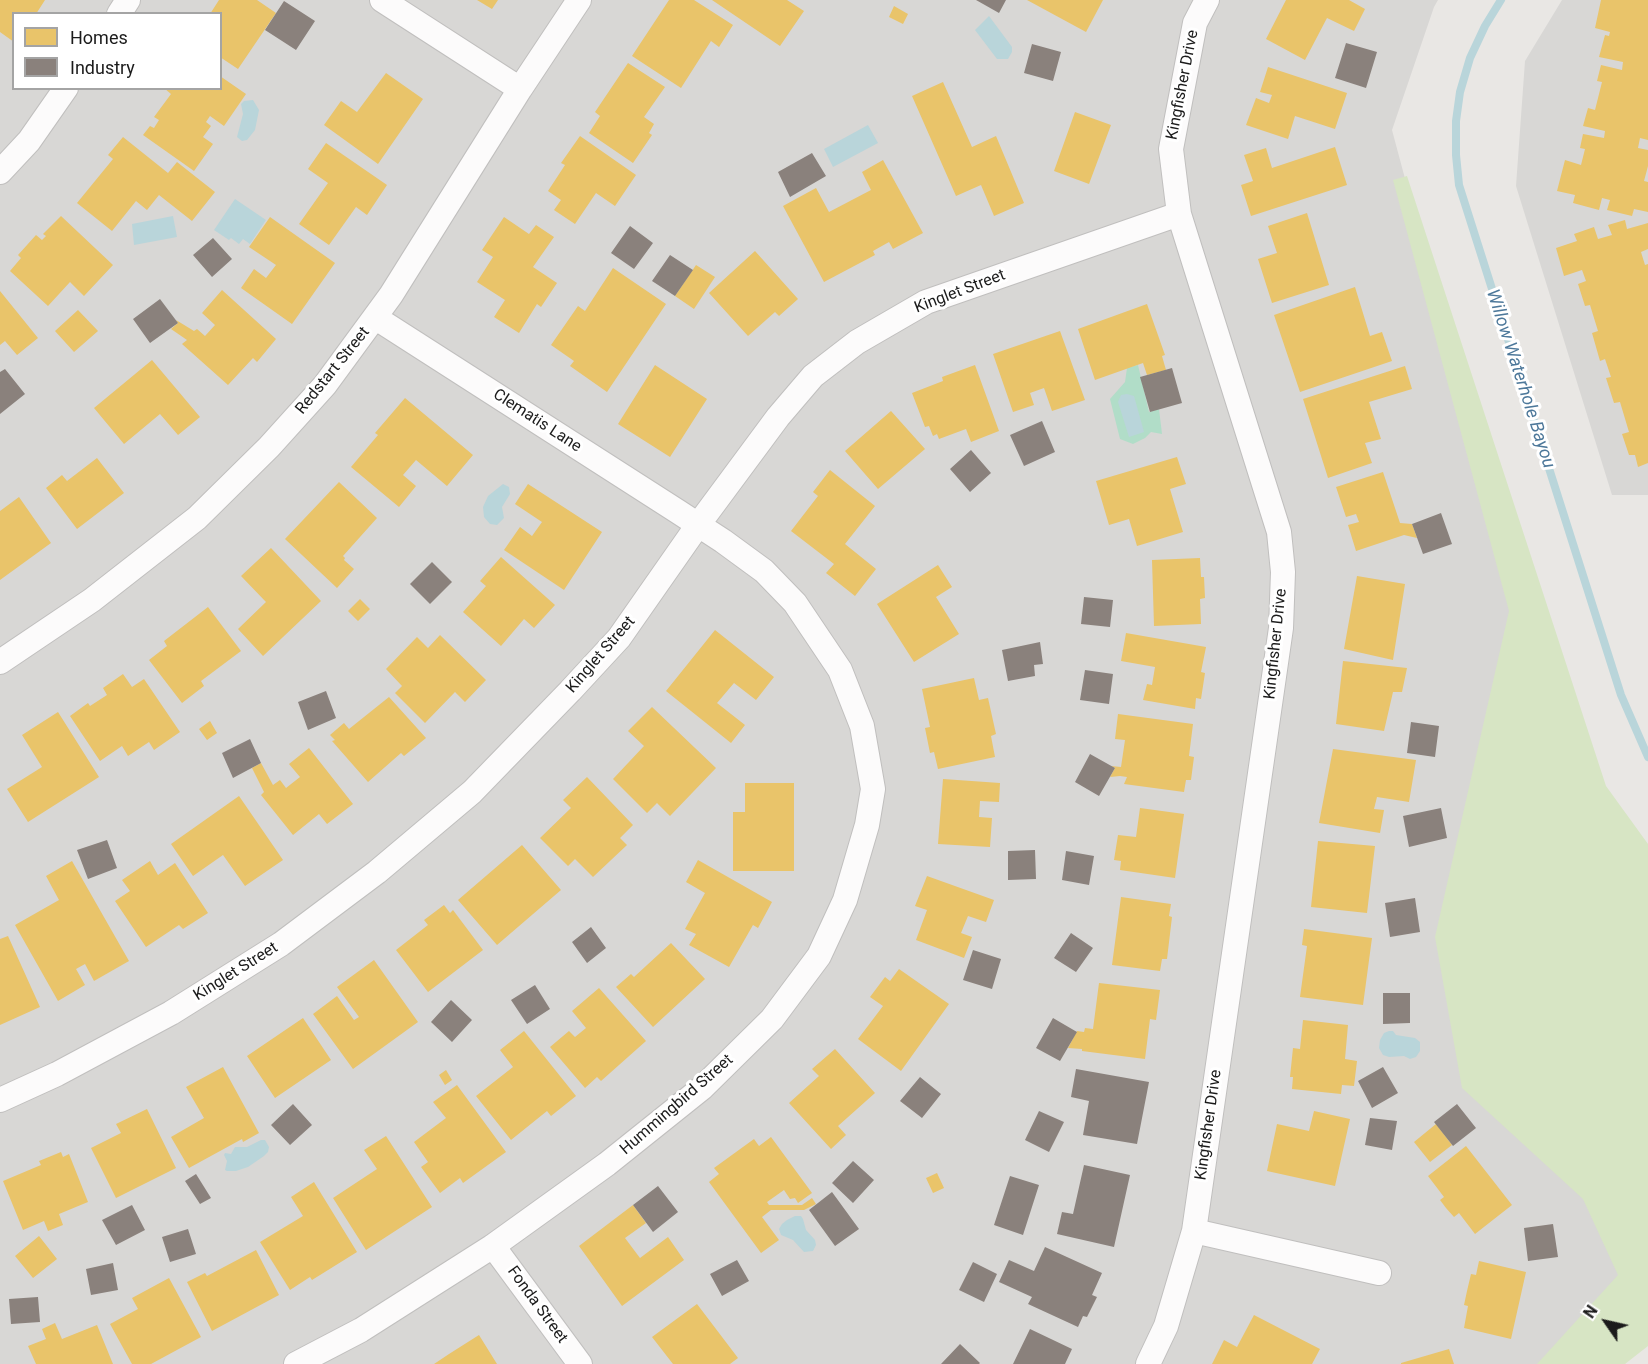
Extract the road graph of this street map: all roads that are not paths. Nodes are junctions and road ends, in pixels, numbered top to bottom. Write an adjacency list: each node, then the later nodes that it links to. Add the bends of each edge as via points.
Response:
1 (382, 0): 4 (street)
2 (579, 0): 4 (street, Redstart Street)
3 (1207, 0): 7 (street, Kingfisher Drive, via 1195,23 1171,149)
4 (520, 89): 8 (street, Redstart Street)
5 (65, 90): 6 (street)
6 (0, 172)
7 (1179, 214): 9 (street, Kinglet Street, via 926,302 857,342 809,380); 12 (street, Kingfisher Drive, via 1279,532 1283,572 1281,628)
8 (376, 318): 9 (street, Clematis Lane); 10 (street, Redstart Street, via 308,405 197,518 92,600)
9 (698, 525): 11 (street, Kinglet Street, via 619,638 570,691 472,792 377,872 286,940 184,1005 57,1074); 13 (street, Hummingbird Street, via 764,571 795,603 840,670 862,726 873,789 867,825 845,900 819,956 772,1018 702,1088 608,1164)
10 (0, 662)
11 (0, 1100)
12 (1194, 1231): 14 (street); 17 (street, Kingfisher Drive, via 1166,1326)
13 (493, 1246): 15 (street, Hummingbird Street, via 362,1330); 16 (street, Fonda Street)
14 (1379, 1273)
15 (296, 1364)
16 (580, 1364)
17 (1148, 1364)

